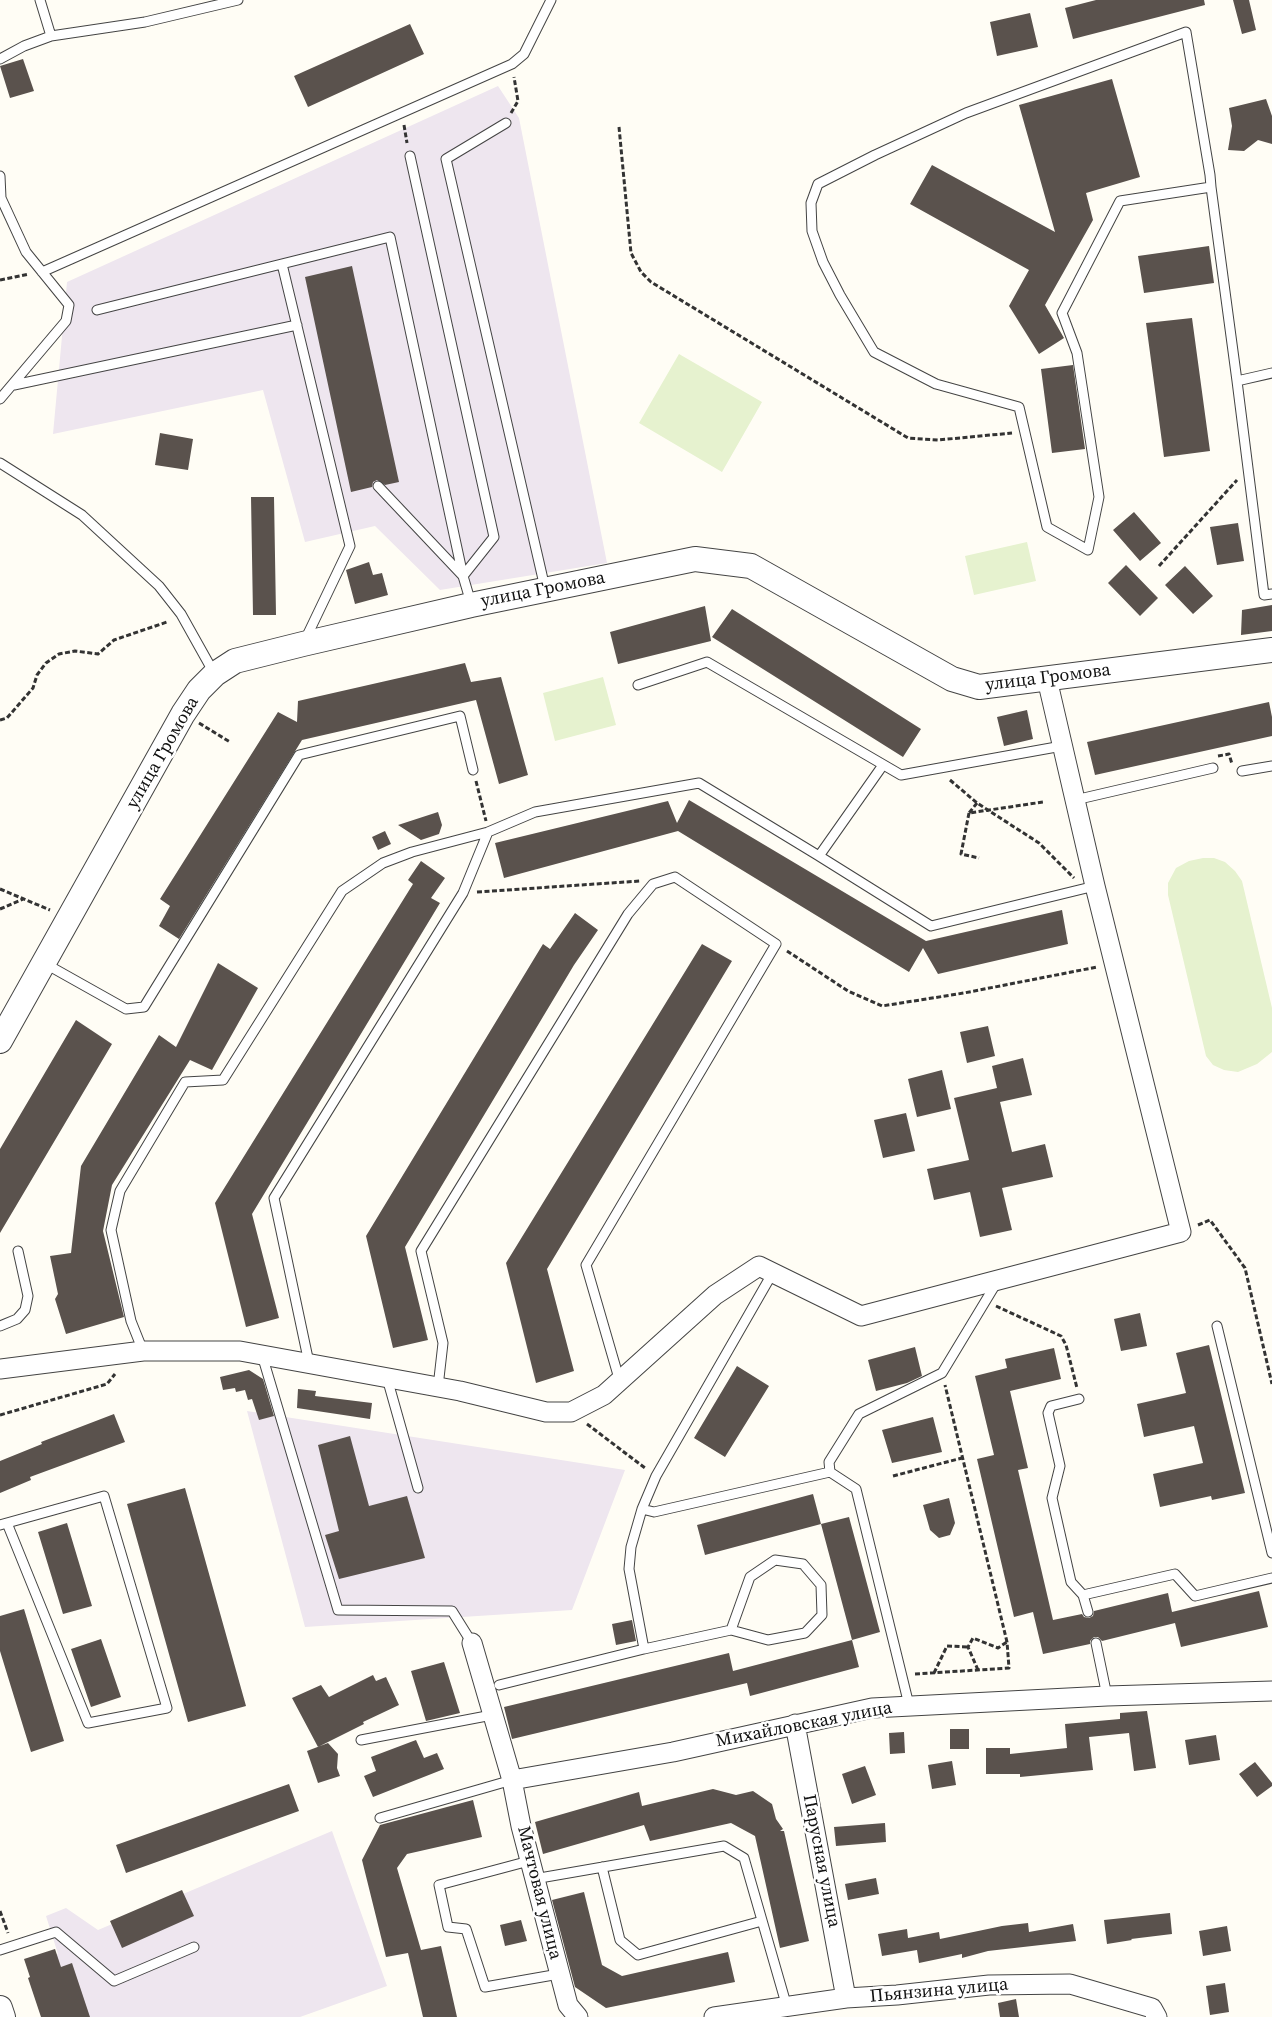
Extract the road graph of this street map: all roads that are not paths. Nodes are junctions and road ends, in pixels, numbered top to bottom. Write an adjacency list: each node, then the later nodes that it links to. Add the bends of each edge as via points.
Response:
1 (40, 0): 4 (lane)
2 (238, 0): 4 (lane, via 145,22)
3 (548, 2): 11 (lane, via 524,54 512,64)
4 (51, 36): 5 (lane)
5 (0, 60)
6 (506, 123): 21 (lane, via 446,159)
7 (410, 156): 20 (lane, via 494,537)
8 (0, 176): 11 (lane, via 2,198 26,252)
9 (1211, 187): 9 (lane, via 1186,32 966,113 818,184 811,203 812,231 823,262 874,352 936,384 1019,407 1047,527 1088,550 1099,497 1077,353 1062,313 1120,201); 15 (lane)
10 (282, 264): 12 (lane); 13 (lane); 20 (lane, via 390,237)
11 (42, 272): 16 (lane, via 69,305 66,321)
12 (98, 310)
13 (297, 325): 16 (lane); 24 (lane, via 350,546)
14 (1272, 374): 15 (lane)
15 (1237, 381): 22 (lane, via 1264,595)
16 (14, 385): 17 (lane)
17 (0, 399)
18 (0, 463): 26 (lane, via 82,515 159,586 181,614)
19 (378, 486): 20 (lane)
20 (463, 576): 23 (lane)
21 (546, 591): 23 (street, улица Громова); 27 (street, улица Громова, via 695,559 751,566 952,679 979,687)
22 (1272, 594)
23 (471, 605): 24 (street, улица Громова)
24 (303, 644): 26 (street, улица Громова, via 235,662)
25 (1272, 650): 27 (street, улица Громова)
26 (215, 674): 39 (street, улица Громова, via 199,690 184,714)
27 (1047, 679): 29 (street)
28 (638, 685): 30 (lane, via 707,662)
29 (1062, 746): 30 (lane, via 901,775); 35 (street)
30 (883, 765): 37 (lane)
31 (1272, 766): 34 (lane)
32 (1213, 768): 35 (lane)
33 (473, 770): 39 (lane, via 460,716 299,755 144,1007 126,1009)
34 (1242, 771)
35 (1074, 800): 38 (street)
36 (488, 832): 37 (lane, via 535,812 699,783); 46 (lane, via 383,863 342,892 222,1080 185,1082 120,1191 111,1230); 48 (lane, via 464,893 274,1198)
37 (819, 856): 38 (lane, via 931,926)
38 (1090, 887): 43 (street, via 1115,964 1181,1232)
39 (44, 963): 40 (street, улица Громова)
40 (0, 1041)
41 (18, 1252): 44 (lane, via 28,1296 25,1310 17,1319)
42 (772, 1274): 43 (street, via 861,1316); 51 (street, via 759,1266 715,1295); 56 (lane, via 656,1476)
43 (997, 1281): 54 (lane, via 942,1373 859,1414 829,1462)
44 (0, 1326)
45 (1217, 1326): 58 (lane)
46 (138, 1352): 47 (street); 49 (street)
47 (262, 1355): 48 (street); 63 (lane, via 338,1610 452,1611)
48 (309, 1363): 50 (street)
49 (0, 1369)
50 (387, 1378): 52 (street); 55 (lane)
51 (620, 1382): 52 (street, via 604,1395 571,1412 546,1412); 52 (lane, via 586,1265 776,944 675,877 653,884 628,914 421,1251 443,1343)
52 (438, 1387)
53 (1079, 1399): 60 (lane, via 1051,1406 1048,1412 1060,1466 1052,1498 1071,1582)
54 (830, 1472): 56 (lane, via 654,1512); 69 (lane, via 856,1489)
55 (418, 1488)
56 (642, 1509): 65 (lane, via 631,1547 629,1569)
57 (4, 1524): 57 (lane, via 104,1496 167,1708 88,1723)
58 (1272, 1553)
59 (1272, 1578): 60 (lane, via 1195,1596 1175,1574)
60 (1083, 1595): 61 (lane)
61 (1088, 1612)
62 (731, 1630): 62 (lane, via 768,1640 805,1633 822,1615 821,1585 803,1564 775,1560 750,1577); 65 (lane)
63 (472, 1643): 70 (street)
64 (1096, 1643): 68 (lane)
65 (644, 1649): 66 (lane)
66 (499, 1685)
67 (1271, 1693): 68 (street, Михайловская улица)
68 (1107, 1696): 69 (street, Михайловская улица)
69 (908, 1706): 71 (street, Михайловская улица, via 872,1708)
70 (492, 1715): 72 (lane); 73 (street)
71 (795, 1724): 73 (street, Михайловская улица, via 673,1752); 81 (street, Парусная улица)
72 (361, 1740)
73 (512, 1780): 74 (lane); 76 (street, Мачтовая улица)
74 (380, 1818)
75 (602, 1867): 76 (lane); 77 (lane, via 724,1846 744,1858); 77 (lane, via 620,1940 638,1955)
76 (532, 1870): 80 (street, Мачтовая улица); 80 (lane, via 439,1885 448,1927 466,1929 485,1987)
77 (762, 1920): 82 (lane)
78 (194, 1947): 79 (lane, via 114,1981 56,1932)
79 (0, 1950)
80 (559, 1974): 84 (street, Мачтовая улица)
81 (846, 1998): 82 (street, Пьянзина улица); 87 (street, Пьянзина улица, via 989,1985 1070,1984 1152,2008)
82 (787, 2007): 86 (street, Пьянзина улица)
83 (0, 2008): 85 (street)
84 (573, 2011)
85 (3, 2017)
86 (714, 2017)
87 (1157, 2017)

